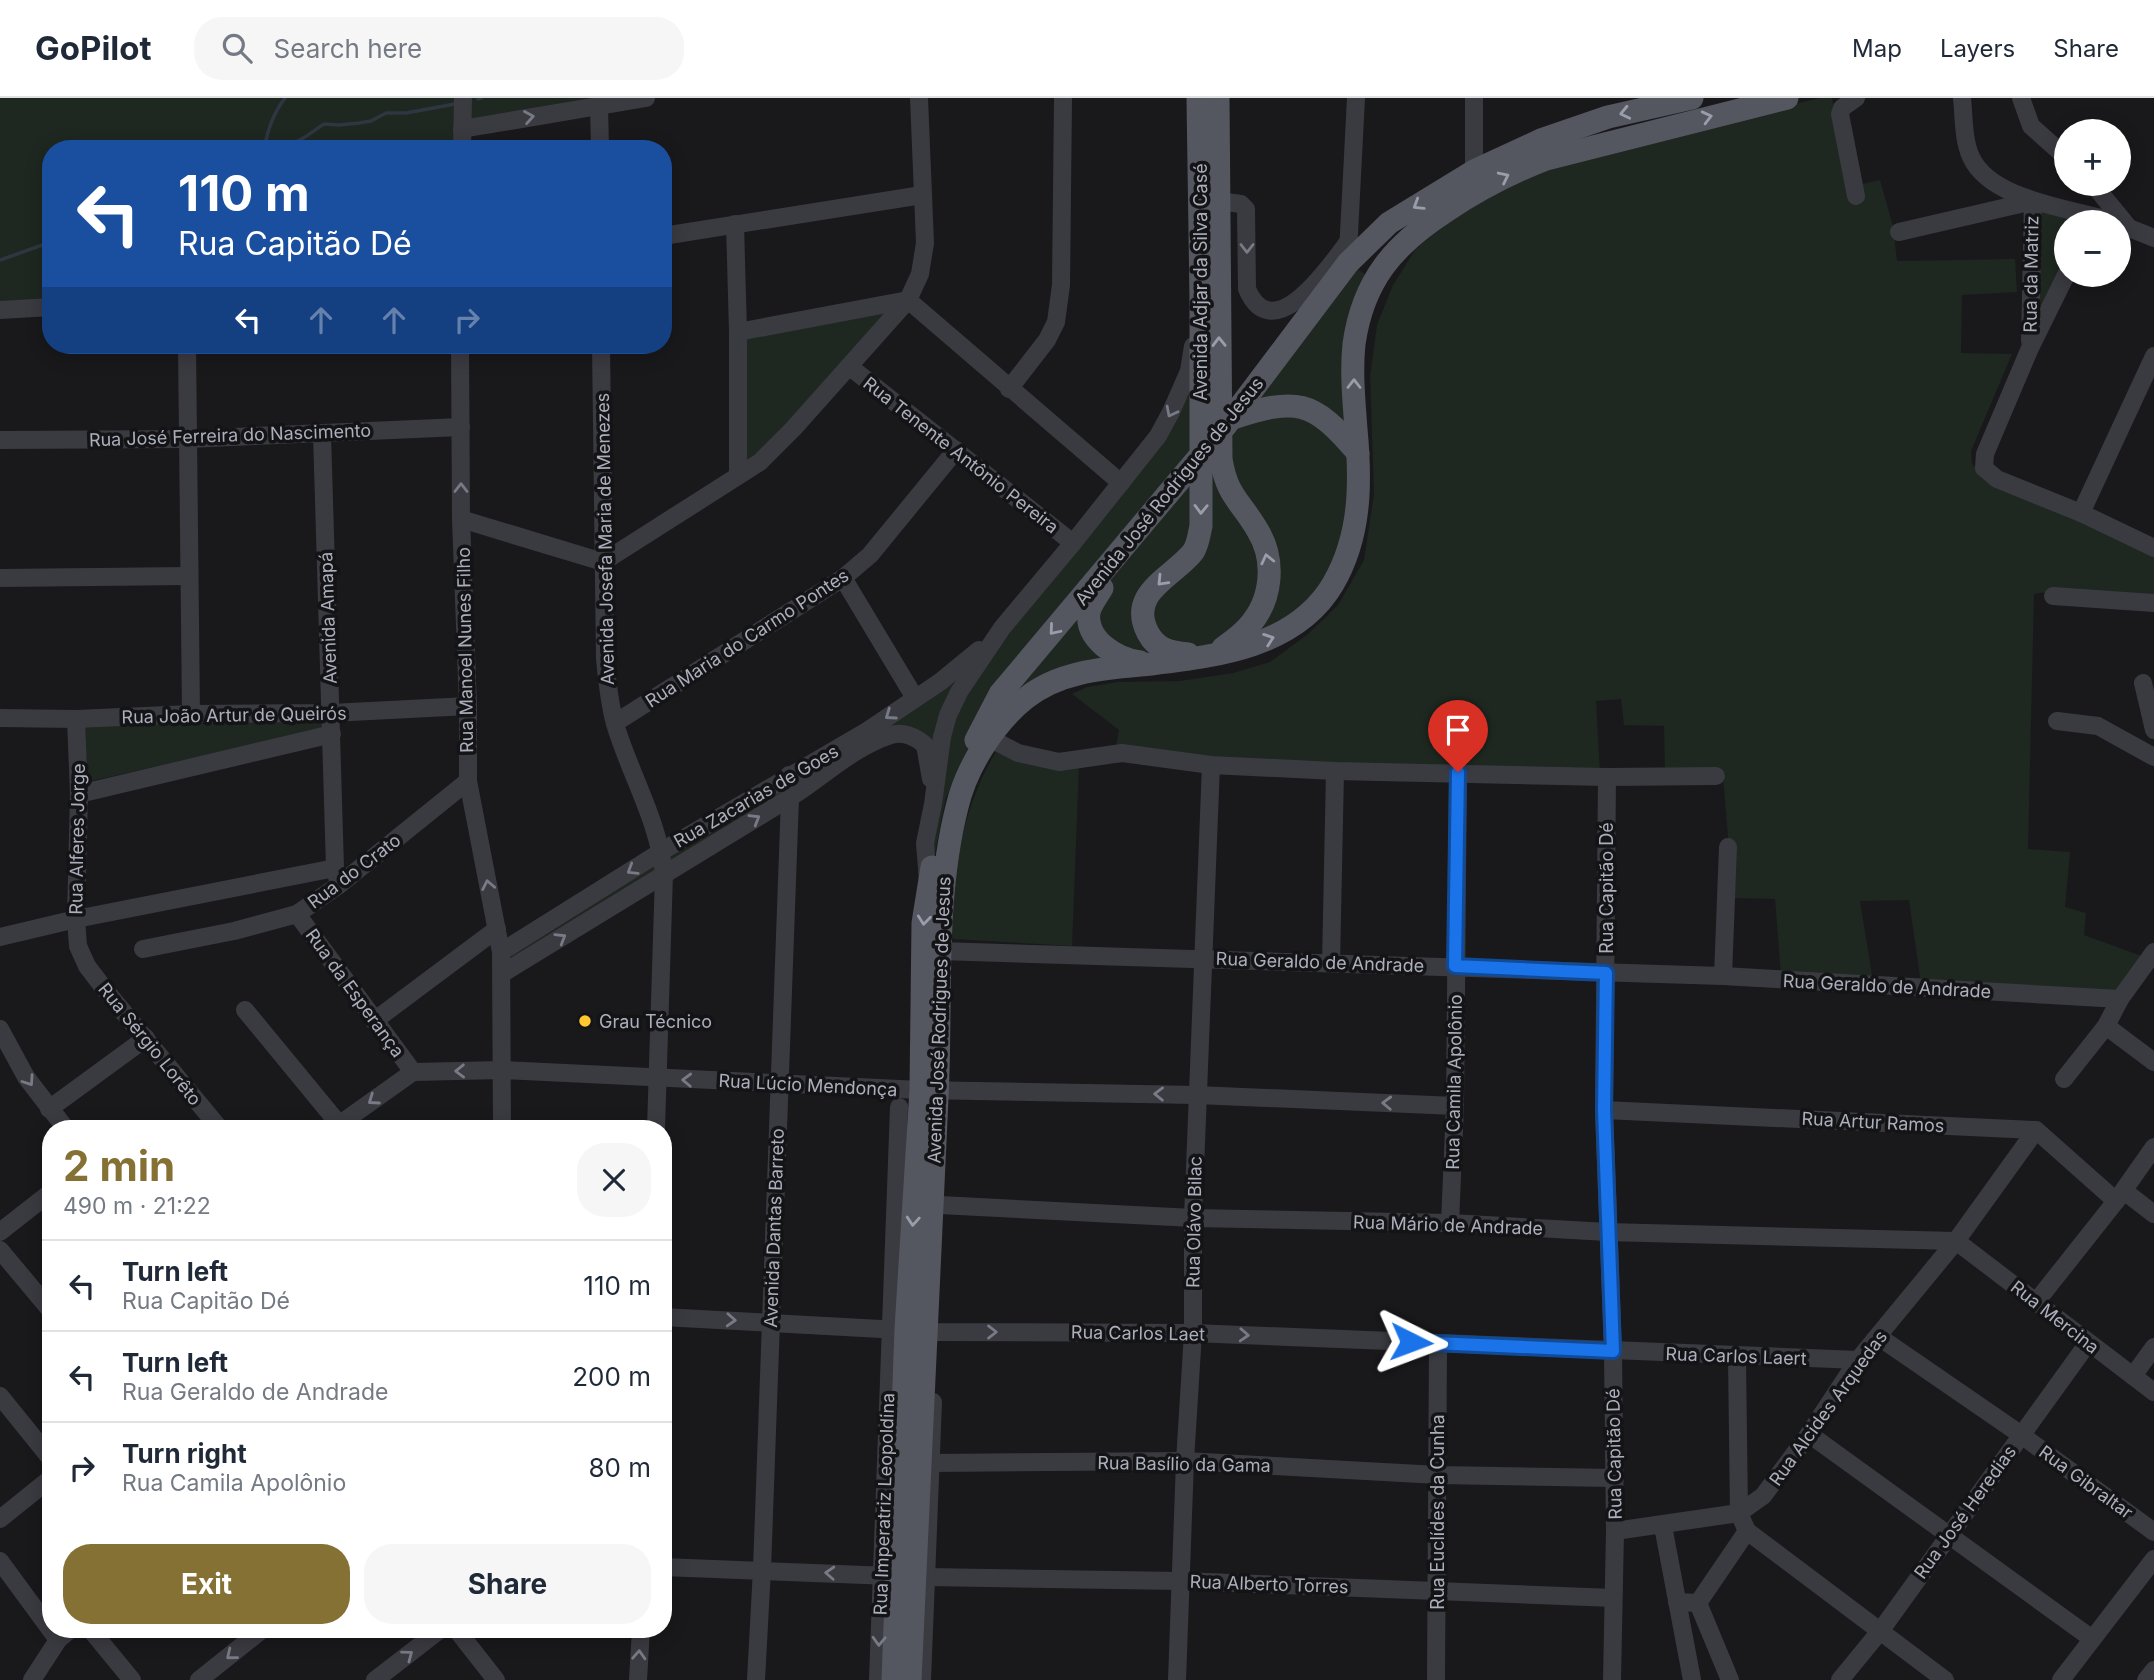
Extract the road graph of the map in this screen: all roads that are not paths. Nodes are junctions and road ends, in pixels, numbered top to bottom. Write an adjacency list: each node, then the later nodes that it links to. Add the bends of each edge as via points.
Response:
1 (463, 98): 15 (street)
2 (646, 98): 14 (street)
3 (919, 98): 20 (street)
4 (1063, 98): 43 (street, via 1061,285 1056,322)
5 (1198, 98): 33 (main road, Avenida Adjar da Silva Casé)
6 (1218, 98): 22 (main road, Avenida Adjar da Silva Casé)
7 (1356, 98): 30 (street)
8 (1474, 98): 19 (street)
9 (1692, 98): 19 (main road, Avenida José Rodrigues de Jesus, one-way to 19, via 1587,124)
10 (1787, 98): 50 (main road, Avenida José Rodrigues de Jesus, one-way to 10, via 1354,345 1364,307 1380,270 1417,230 1478,190 1546,159)
11 (1856, 98): 21 (street, via 1840,114)
12 (1962, 98): 23 (street, via 1971,157 2002,188)
13 (2021, 98): 18 (street, via 2031,126)
14 (599, 105): 15 (street, one-way to 14); 17 (street)
15 (462, 129): 16 (street)
16 (462, 140)
17 (600, 140)
18 (2054, 146)
19 (1474, 171): 30 (main road, Avenida José Rodrigues de Jesus, one-way to 30)
20 (922, 195): 25 (street); 32 (street, via 923,260)
21 (1856, 196)
22 (1219, 201): 30 (street, one-way to 30, via 1246,209 1247,289 1263,308 1275,310 1301,299); 65 (main road, Avenida Adjar da Silva Casé, one-way to 22, via 1249,627 1270,575 1258,531 1224,480 1221,459)
23 (2033, 201): 24 (street); 27 (street); 37 (street, Rua da Matriz)
24 (2064, 210)
25 (735, 224): 28 (street); 36 (street)
26 (2131, 229): 29 (street)
27 (1899, 232)
28 (672, 234)
29 (2154, 239)
30 (1348, 253): 44 (main road, Avenida José Rodrigues de Jesus)
31 (2060, 287): 37 (street)
32 (908, 300): 36 (street); 42 (street); 43 (street)
33 (1201, 300): 52 (street, one-way to 52, via 1189,372 1158,436); 65 (main road, Avenida Adjar da Silva Casé, one-way to 65, via 1201,516 1195,549 1142,603 1142,619 1153,642 1162,649)
34 (42, 308): 35 (street)
35 (0, 310)
36 (738, 332): 51 (street)
37 (2030, 348): 53 (street, via 1985,454 1984,468 1997,479)
38 (187, 354): 47 (street)
39 (460, 354): 45 (street, Rua Manoel Nunes Filho)
40 (601, 354): 58 (street, Avenida Josefa Maria de Menezes)
41 (2154, 356): 53 (street)
42 (850, 367): 49 (street, Rua Tenente Antônio Pereira); 51 (street, via 760,462)
43 (1009, 389): 52 (street)
44 (1228, 422): 50 (main road, via 1289,405 1317,412); 57 (main road, Avenida José Rodrigues de Jesus, bridge)
45 (461, 427): 46 (street, Rua José Ferreira do Nascimento); 54 (street, Rua Manoel Nunes Filho, one-way to 45)
46 (323, 434): 47 (street, Rua José Ferreira do Nascimento); 70 (street, Avenida Amapá)
47 (187, 439): 48 (street, Rua José Ferreira do Nascimento); 59 (street)
48 (0, 440)
49 (956, 450): 55 (street, Rua Tenente Antônio Pereira); 61 (street, Rua Maria do Carmo Pontes, via 870,555)
50 (1358, 453): 65 (main road, Avenida José Rodrigues de Jesus, one-way to 50, via 1283,634 1331,589 1354,532)
51 (738, 476): 58 (street)
52 (1121, 483): 55 (street)
53 (2081, 513): 56 (street)
54 (461, 519): 58 (street); 69 (street, Rua Manoel Nunes Filho)
55 (1073, 543): 64 (street)
56 (2154, 548)
57 (1114, 559): 66 (main road, via 1089,613 1093,631 1114,654); 94 (main road, Avenida José Rodrigues de Jesus, one-way to 94, via 1000,694 946,797)
58 (603, 562): 75 (street, Avenida Josefa Maria de Menezes, via 605,659)
59 (189, 576): 60 (street); 71 (street)
60 (0, 578)
61 (844, 578): 68 (street); 75 (street, Rua Maria do Carmo Pontes)
62 (2053, 596): 63 (street)
63 (2154, 603)
64 (1002, 628): 68 (street, Rua Zacarias de Goes, via 964,665); 89 (street, via 948,715)
65 (1208, 655): 66 (main road, Avenida José Rodrigues de Jesus)
66 (1155, 663): 78 (main road, Avenida José Rodrigues de Jesus, via 1086,671 1054,682 1026,697)
67 (2143, 683): 76 (street)
68 (915, 698): 83 (street, Rua Zacarias de Goes, one-way to 83)
69 (468, 706): 70 (street, Rua João Artur de Queirós); 86 (street, Rua Manoel Nunes Filho)
70 (331, 713): 71 (street, Rua João Artur de Queirós); 77 (street, Avenida Amapá)
71 (191, 714): 73 (street, Rua João Artur de Queirós)
72 (0, 718): 73 (street, Rua João Artur de Queirós)
73 (76, 719): 87 (street, Rua Alferes Jorge)
74 (2057, 721): 79 (street, via 2098,726)
75 (615, 723): 91 (street, Avenida Josefa Maria de Menezes)
76 (2154, 730)
77 (332, 734): 87 (street); 93 (street, Avenida Amapá)
78 (989, 738): 80 (street, via 1018,753 1059,762 1122,753); 100 (main road, Avenida José Rodrigues de Jesus, via 957,803 943,887)
79 (2154, 757)
80 (1211, 765): 81 (street); 104 (street, Rua Olávo Bilac)
81 (1335, 771): 82 (street); 105 (street)
82 (1458, 772): 85 (street); 106 (street, Rua Camila Apolônio)
83 (789, 775): 88 (street, Avenida Dantas Barreto); 91 (street, Rua Zacarias de Goes)
84 (1716, 776): 85 (street)
85 (1607, 777): 108 (street, Rua Capitão Dé)
86 (468, 781): 93 (street, Rua do Crato); 97 (street, Rua Manoel Nunes Filho, one-way to 86)
87 (79, 794): 96 (street, Rua Alferes Jorge)
88 (790, 798): 89 (street, Rua Zacarias de Goes, via 844,759 898,733 925,745); 92 (street, Rua Zacarias de Goes, one-way to 88); 121 (street, Avenida Dantas Barreto)
89 (933, 804): 94 (street, via 925,843)
90 (1728, 847): 109 (street)
91 (662, 851): 92 (street, Avenida Josefa Maria de Menezes); 101 (street, Rua Zacarias de Goes, one-way to 101)
92 (664, 874): 107 (street, Rua Zacarias de Goes, one-way to 92); 119 (street, Avenida Josefa Maria de Menezes)
93 (337, 877): 95 (street, Rua do Crato); 96 (street)
94 (929, 884): 122 (main road, Avenida José Rodrigues de Jesus, one-way to 122, via 923,923)
95 (297, 914): 99 (street, Rua do Crato); 112 (street, Rua da Esperança)
96 (76, 919): 98 (street); 103 (street, Rua Alferes Jorge)
97 (497, 929): 101 (street, Rua Manoel Nunes Filho); 112 (street)
98 (0, 937)
99 (143, 949)
100 (946, 951): 104 (street, Rua Geraldo de Andrade); 122 (main road, Avenida José Rodrigues de Jesus)
101 (501, 952): 107 (street, Rua Manoel Nunes Filho)
102 (2154, 953): 110 (street)
103 (82, 957): 115 (street, Rua Sérgio Lorêto)
104 (1204, 958): 105 (street, Rua Geraldo de Andrade); 123 (street, Rua Olávo Bilac)
105 (1331, 964): 106 (street, Rua Geraldo de Andrade)
106 (1455, 966): 108 (street, Rua Geraldo de Andrade); 124 (street, Rua Camila Apolônio)
107 (503, 973): 117 (street, Rua Manoel Nunes Filho)
108 (1606, 973): 109 (street, Rua Geraldo de Andrade); 127 (street, Rua Capitão Dé)
109 (1723, 976): 110 (street, Rua Geraldo de Andrade)
110 (2120, 999): 113 (street)
111 (245, 1010): 130 (street)
112 (374, 1021): 118 (street, Rua da Esperança)
113 (2106, 1026): 116 (street); 120 (street)
114 (0, 1029): 126 (street, one-way to 126)
115 (146, 1038): 126 (street); 129 (street, Rua Sérgio Lorêto)
116 (2154, 1062)
117 (502, 1070): 118 (street, Rua Lúcio Mendonça, one-way to 118); 119 (street, Rua Lúcio Mendonça); 132 (street, Rua Manoel Nunes Filho)
118 (414, 1072): 131 (street, one-way to 131)
119 (657, 1079): 121 (street, Rua Lúcio Mendonça, one-way to 119); 133 (street, Avenida Josefa Maria de Menezes)
120 (2064, 1079)
121 (779, 1084): 122 (street, Rua Lúcio Mendonça); 149 (street, Avenida Dantas Barreto)
122 (934, 1091): 123 (street, Rua Lúcio Mendonça, one-way to 122); 138 (street, Avenida José Rodrigues de Jesus); 150 (main road, Avenida José Rodrigues de Jesus)
123 (1197, 1095): 124 (street, Rua Lúcio Mendonça, one-way to 123); 140 (street, Rua Olávo Bilac)
124 (1455, 1106): 141 (street, Rua Camila Apolônio)
125 (899, 1107): 150 (street, Avenida José Rodrigues de Jesus)
126 (49, 1110): 128 (street)
127 (1604, 1110): 134 (street, Rua Artur Ramos); 143 (street, Rua Capitão Dé)
128 (57, 1120)
129 (213, 1120)
130 (333, 1120)
131 (349, 1120)
132 (502, 1120)
133 (656, 1120)
134 (2036, 1130): 136 (street); 144 (street, Rua Alcides Arquedas)
135 (2154, 1147): 136 (street)
136 (2120, 1196): 139 (street); 147 (street)
137 (42, 1199): 142 (street)
138 (940, 1205): 140 (street, Rua Mário de Andrade); 150 (street, Avenida José Rodrigues de Jesus)
139 (2154, 1214)
140 (1193, 1218): 141 (street, Rua Mário de Andrade); 151 (street, Rua Olávo Bilac)
141 (1450, 1223): 143 (street, Rua Mário de Andrade)
142 (0, 1232)
143 (1607, 1232): 144 (street, Rua Mário de Andrade); 156 (street, Rua Capitão Dé)
144 (1956, 1241): 147 (street, Rua Mercina); 152 (street, Rua Alcides Arquedas)
145 (0, 1250): 146 (street)
146 (42, 1300)
147 (2036, 1302): 153 (street, Rua Mercina)
148 (672, 1317): 149 (street, Rua Carlos Laet, one-way to 149)
149 (770, 1321): 150 (street, Rua Carlos Laet); 180 (street, Avenida Dantas Barreto)
150 (915, 1330): 151 (street, Rua Carlos Laet, one-way to 151); 166 (street, Avenida José Rodrigues de Jesus); 181 (main road, Avenida José Rodrigues de Jesus); 208 (main road, Avenida José Rodrigues de Jesus)
151 (1193, 1333): 154 (street, Rua Carlos Laet, one-way to 154); 165 (street, Rua Olávo Bilac)
152 (1879, 1338): 158 (street, Rua Alcides Arquedas); 163 (street, Rua Gibraltar)
153 (2088, 1343): 159 (street, Rua Mercina); 163 (street, Rua José Heredias)
154 (1438, 1344): 156 (street, Rua Carlos Laet); 167 (street, Rua Euclídes da Cunha)
155 (2154, 1347): 159 (street)
156 (1613, 1351): 157 (street, Rua Carlos Laert); 168 (street, Rua Capitão Dé)
157 (1737, 1357): 158 (street, Rua Carlos Laert); 170 (street)
158 (1858, 1360): 162 (street, Rua Alcides Arquedas)
159 (2133, 1376): 160 (street, Rua Mercina)
160 (2154, 1392)
161 (0, 1396): 164 (street)
162 (1809, 1434): 170 (street, Rua Alcides Arquedas, via 1763,1496); 176 (street)
163 (2020, 1434): 175 (street, Rua Gibraltar); 176 (street, Rua José Heredias)
164 (42, 1448)
165 (1185, 1461): 166 (street, Rua Basílio da Gama); 167 (street, Rua Basílio da Gama); 183 (street, Rua Olávo Bilac)
166 (931, 1463): 182 (street, Avenida José Rodrigues de Jesus)
167 (1438, 1475): 168 (street, Rua Basílio da Gama); 184 (street, Rua Euclídes da Cunha)
168 (1615, 1478): 173 (street, Rua Capitão Dé)
169 (42, 1485): 171 (street)
170 (1739, 1513): 172 (street, Rua Alcides Arquedas); 174 (street)
171 (0, 1519)
172 (1662, 1526): 173 (street, Rua Alcides Arquedas); 186 (street)
173 (1615, 1531): 185 (street, Rua Capitão Dé)
174 (1747, 1531): 187 (street); 189 (street)
175 (2154, 1532)
176 (1948, 1534): 189 (street, Rua José Heredias); 196 (street)
177 (2154, 1559): 196 (street)
178 (0, 1561): 188 (street)
179 (672, 1566): 180 (street)
180 (762, 1569): 181 (street, one-way to 180); 205 (street, Avenida Dantas Barreto)
181 (889, 1576): 206 (street, Rua Imperatriz Leopoldina, one-way to 206); 207 (main road, Avenida José Rodrigues de Jesus)
182 (926, 1577): 183 (street, Rua Alberto Torres); 209 (street, Avenida José Rodrigues de Jesus)
183 (1181, 1581): 184 (street, Rua Alberto Torres); 210 (street, Rua Olávo Bilac)
184 (1437, 1591): 185 (street, Rua Alberto Torres); 211 (street, Rua Euclídes da Cunha)
185 (1613, 1598): 198 (street, Rua Capitão Dé)
186 (1677, 1602): 187 (street); 212 (street)
187 (1698, 1603): 213 (street)
188 (42, 1609)
189 (1881, 1630): 214 (street, Rua José Heredias); 215 (street)
190 (63, 1638): 199 (street)
191 (97, 1638): 200 (street)
192 (252, 1638): 201 (street, one-way to 201)
193 (429, 1638): 202 (street, one-way to 193)
194 (463, 1638): 203 (street)
195 (640, 1638): 204 (street, one-way to 195)
196 (2091, 1638): 216 (street)
197 (2154, 1670): 217 (street)
198 (1610, 1677)
199 (32, 1680)
200 (132, 1680)
201 (200, 1680)
202 (375, 1680)
203 (496, 1680)
204 (638, 1680)
205 (757, 1680)
206 (878, 1680)
207 (893, 1680)
208 (910, 1680)
209 (922, 1680)
210 (1177, 1680)
211 (1436, 1680)
212 (1692, 1680)
213 (1730, 1680)
214 (1840, 1680)
215 (1945, 1680)
216 (2061, 1680)
217 (2146, 1680)

